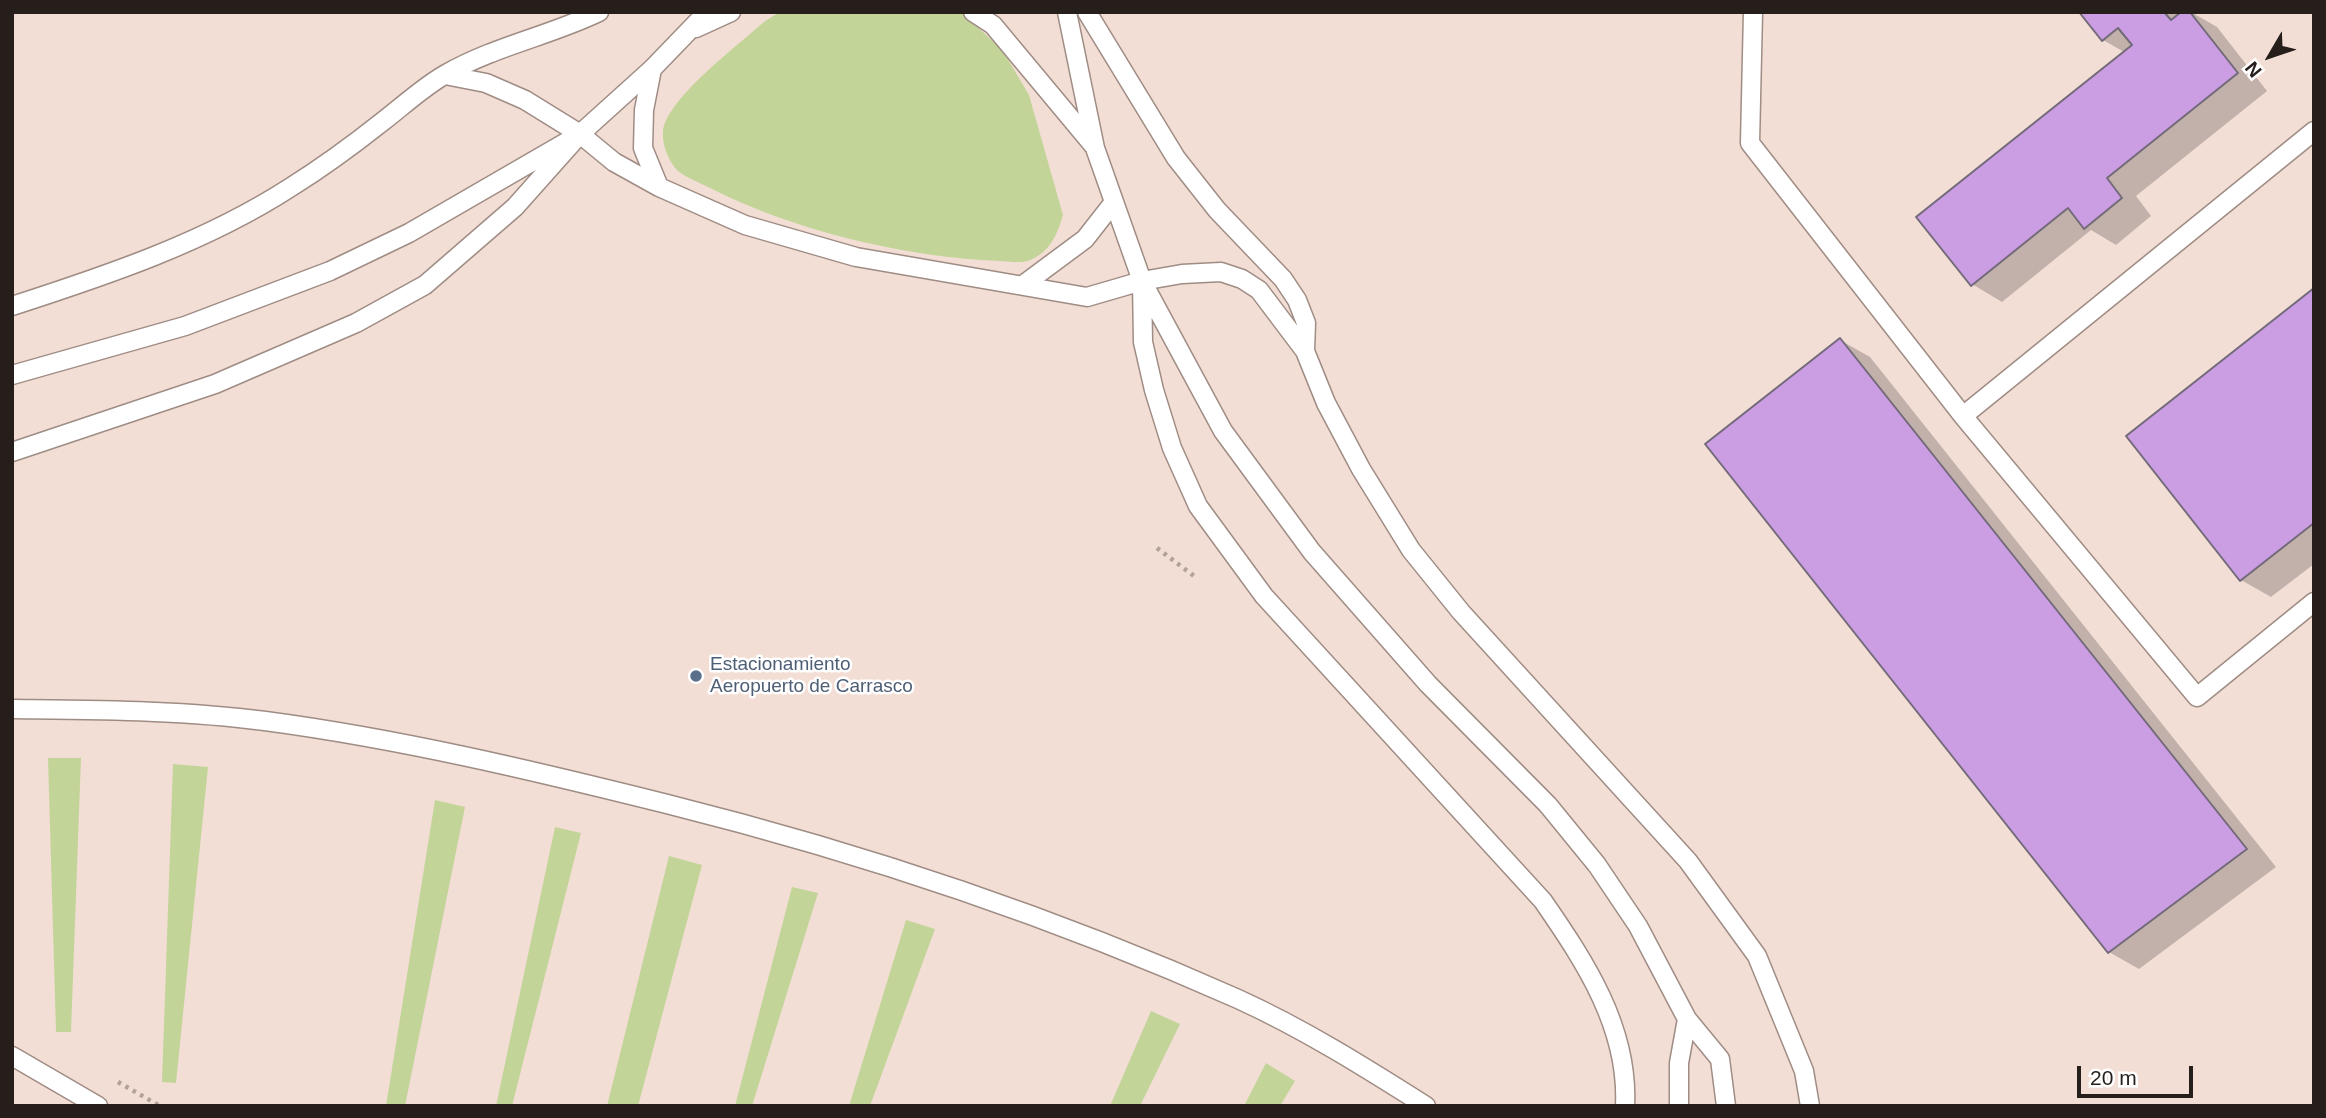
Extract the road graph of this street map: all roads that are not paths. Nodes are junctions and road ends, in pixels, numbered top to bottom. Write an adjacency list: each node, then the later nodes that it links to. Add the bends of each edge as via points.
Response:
1 (599, 12): 10 (lane, via 562,30 496,49)
2 (707, 12): 8 (lane)
3 (731, 12): 8 (lane)
4 (973, 12): 13 (lane, via 993,25)
5 (1067, 12): 13 (lane)
6 (1087, 12): 19 (lane, via 1176,159 1297,300 1306,323)
7 (1753, 12): 21 (lane, via 1750,143)
8 (685, 33): 9 (lane)
9 (652, 69): 12 (lane); 14 (lane, via 643,148)
10 (444, 75): 12 (lane, via 486,83 525,100); 18 (lane, via 348,149 223,225 143,260)
11 (2314, 131): 21 (lane)
12 (580, 134): 14 (lane, via 614,162); 20 (lane, via 409,233 330,271 185,326); 22 (lane, via 515,207 425,285 356,323 215,384)
13 (1095, 148): 15 (lane)
14 (659, 187): 17 (lane, via 745,225 856,257)
15 (1114, 202): 16 (lane); 17 (lane, via 1085,239)
16 (1142, 281): 17 (lane, via 1087,297); 19 (lane, via 1221,272 1242,279 1259,290); 25 (lane, via 1223,431 1321,562 1428,684 1548,805 1597,865 1638,926); 29 (lane, via 1143,342 1154,390 1172,448 1198,506 1264,596 1543,901 1582,957 1612,1020 1622,1059)
17 (1023, 285)
18 (12, 306)
19 (1305, 351): 32 (lane, via 1361,469 1411,550 1461,612 1688,861 1757,956 1804,1071)
20 (12, 375)
21 (1963, 416): 23 (lane, via 2197,697)
22 (12, 452)
23 (2314, 602)
24 (12, 709): 28 (lane, via 130,710 263,721 449,753 760,827 996,901 1240,1000)
25 (1687, 1019): 30 (lane, via 1679,1063); 31 (lane, via 1720,1059)
26 (12, 1056): 27 (lane)
27 (98, 1106)
28 (1426, 1106)
29 (1625, 1106)
30 (1679, 1106)
31 (1727, 1106)
32 (1810, 1106)

